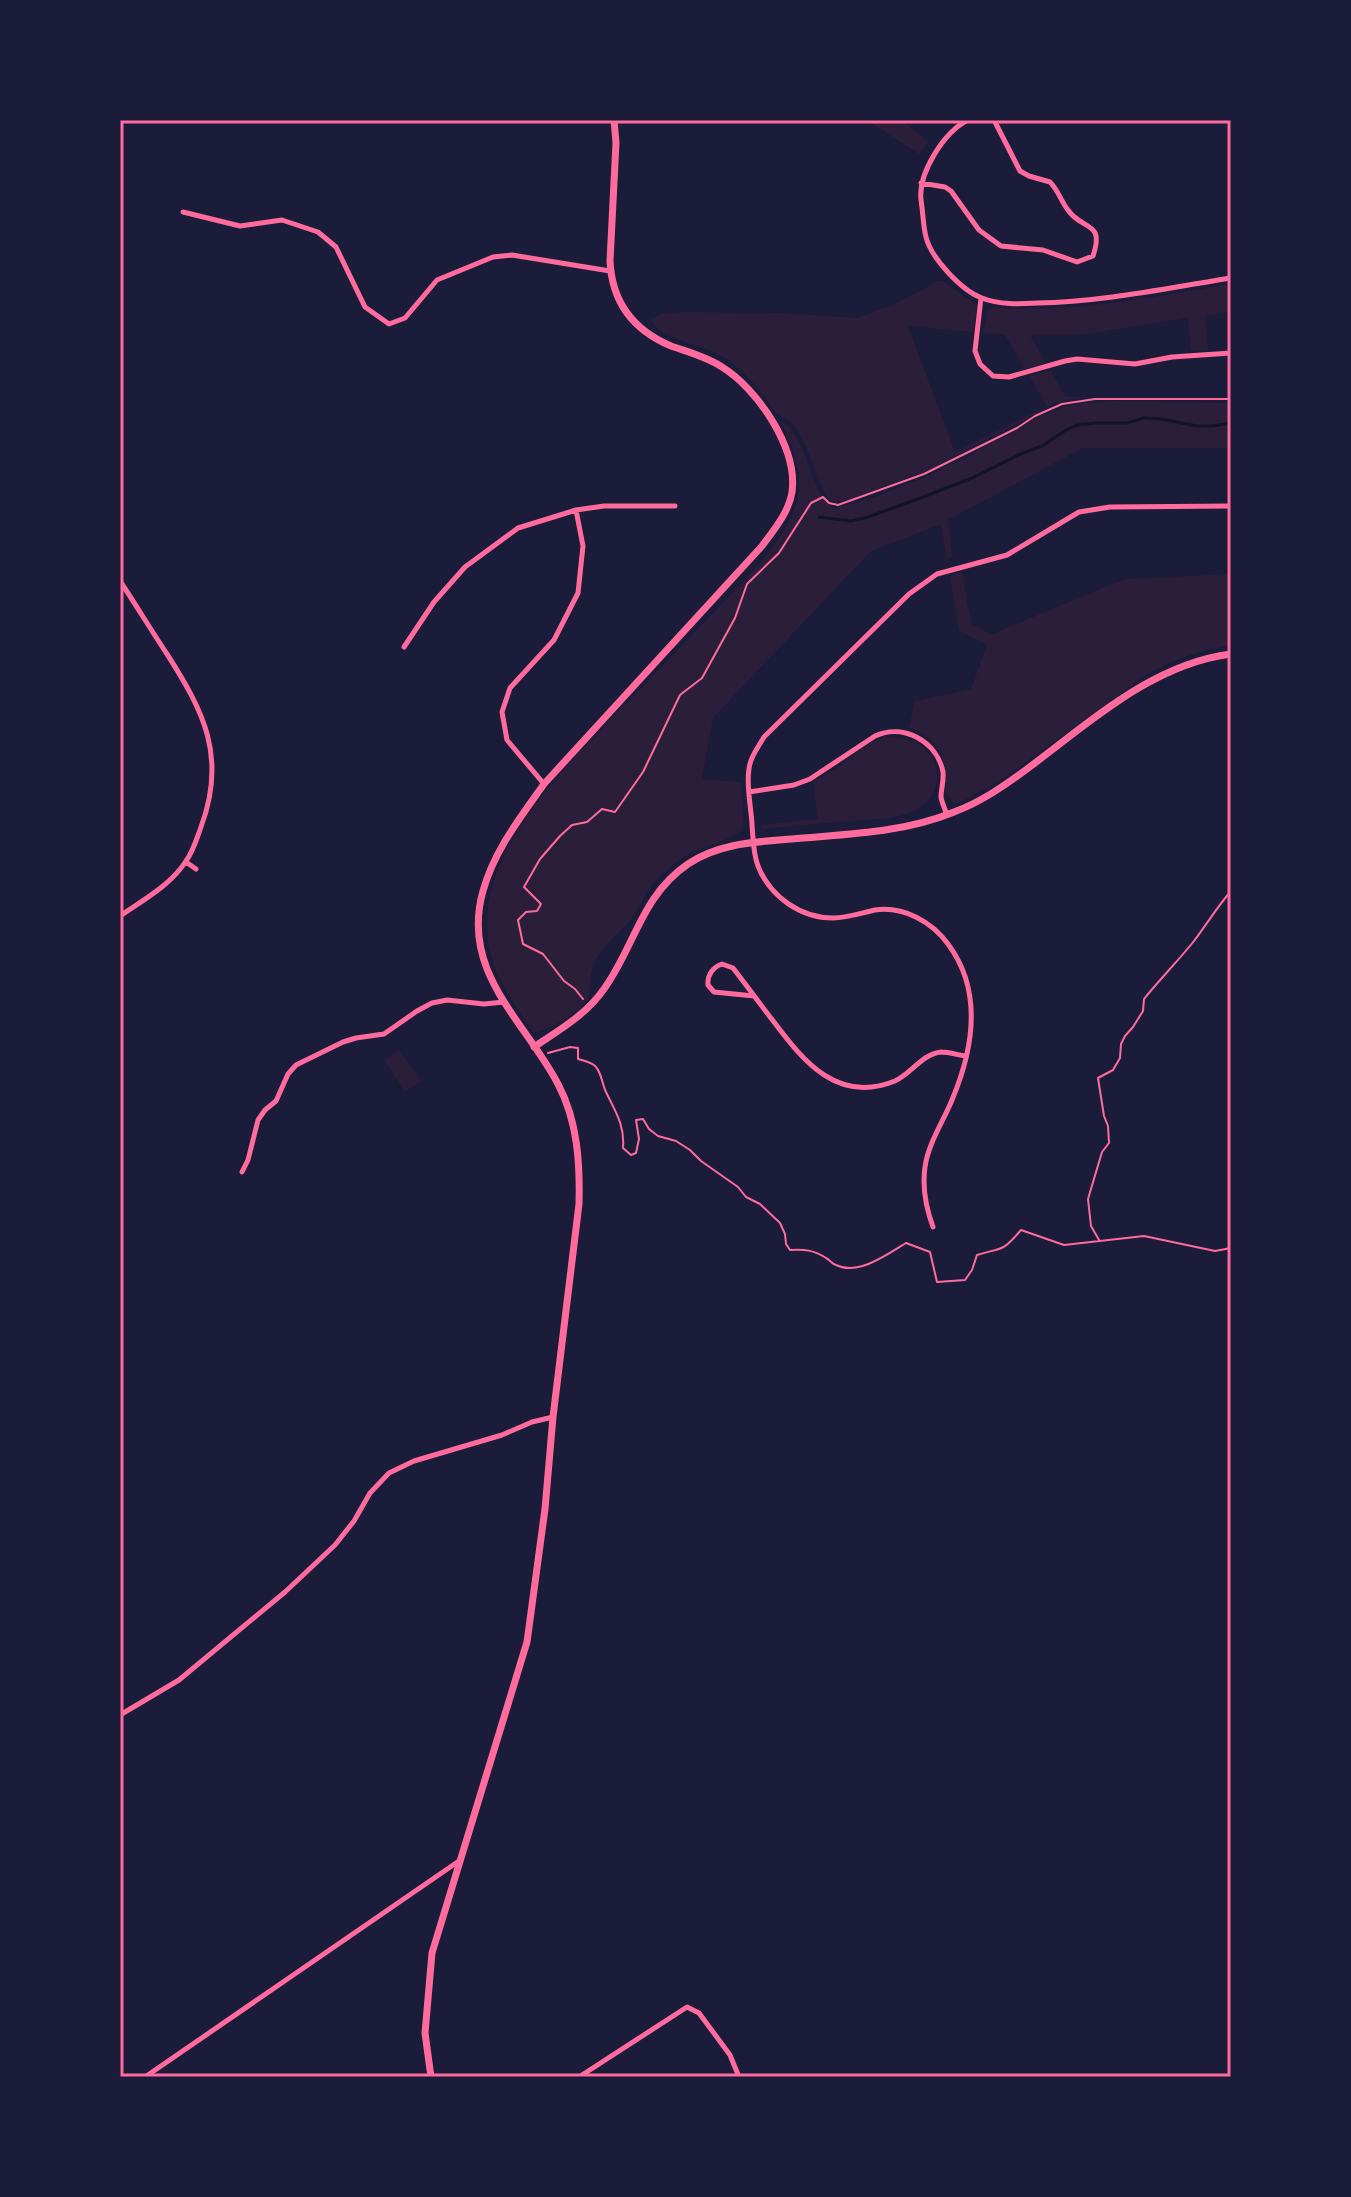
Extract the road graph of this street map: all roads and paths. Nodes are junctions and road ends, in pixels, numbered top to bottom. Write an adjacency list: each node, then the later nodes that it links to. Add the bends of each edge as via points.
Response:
1 (614, 120): 6 (street)
2 (968, 120): 4 (street, via 939,146)
3 (994, 120): 4 (street, via 1020,171 1050,182 1070,213 1094,229 1098,242 1093,256 1077,262 1043,250 1001,246 979,230 951,191)
4 (921, 183): 8 (street, via 927,240 952,279)
5 (183, 212): 6 (street, via 240,226 282,220 318,232 336,247 365,307 389,324 405,318 437,280 493,257 512,255)
6 (610, 271): 17 (street, via 617,297 638,326 717,364 751,393 786,452 792,492 762,546)
7 (1231, 278): 8 (street, via 1049,303)
8 (981, 298): 9 (street, via 975,351 993,376 1009,377 1077,359 1142,364)
9 (1231, 353)
10 (1231, 399): 27 (path, via 1070,402 896,486 838,505 823,497 811,503 779,553 747,584 702,678 680,695 643,772 615,812 602,809 587,822 572,825 540,859 524,887 541,904 518,920 523,944 543,954)
11 (675, 506): 13 (street)
12 (1231, 506): 18 (street, via 1079,512 1007,555 937,574 909,594 764,737 751,759)
13 (576, 510): 15 (street, via 518,528 465,567); 17 (street, via 583,546 578,593 554,640 510,688 502,712 507,740)
14 (120, 581): 21 (street, via 192,694 206,729 210,792)
15 (404, 647)
16 (1231, 654): 19 (street, via 1186,664 1153,679 998,790)
17 (544, 784): 26 (street, via 493,862 480,902 485,964)
18 (749, 792): 19 (street, via 803,782 882,732 898,731 919,739 934,753 943,774 941,797); 20 (street)
19 (947, 815): 20 (street, via 894,829)
20 (753, 842): 27 (street, via 711,852 670,879 651,901 611,978); 29 (street, via 765,880 793,908 835,918 891,910 916,917 938,932 961,965 970,993 972,1021)
21 (186, 862): 22 (street); 24 (street, via 160,889)
22 (196, 869)
23 (1231, 891): 32 (path, via 1144,999 1143,1011 1121,1044 1120,1058 1113,1070 1098,1078 1109,1143 1088,1199)
24 (120, 916)
25 (754, 996): 25 (street, via 730,966 719,965 709,975 708,985 717,993); 29 (street, via 806,1062 837,1082 877,1086 902,1077 935,1054)
26 (504, 1002): 28 (street); 30 (street, via 432,1003 384,1034 343,1042 296,1065 282,1093 258,1120)
27 (589, 1007): 28 (street)
28 (534, 1047): 32 (path, via 550,1054 578,1048 578,1059 592,1063 601,1076 621,1121 623,1148 636,1153 636,1120 643,1119 658,1136 690,1150 760,1204 780,1223 790,1250 808,1249 846,1268 870,1264 906,1243 930,1252 937,1282 944,1282 965,1280 977,1255 1008,1246 1021,1230 1064,1245); 34 (street, via 567,1106 580,1177)
29 (965, 1056): 31 (street, via 925,1164 925,1196)
30 (242, 1172)
31 (933, 1227)
32 (1099, 1241): 33 (path, via 1144,1236 1215,1251)
33 (1231, 1248)
34 (553, 1417): 35 (street, via 389,1473 335,1545 285,1592 179,1680); 36 (street, via 527,1642)
35 (120, 1715)
36 (460, 1861): 37 (street); 38 (street, via 432,1953 425,2033)
37 (145, 2077)
38 (431, 2077)
39 (579, 2077): 40 (street, via 687,2007 699,2013 730,2055)
40 (739, 2077)

